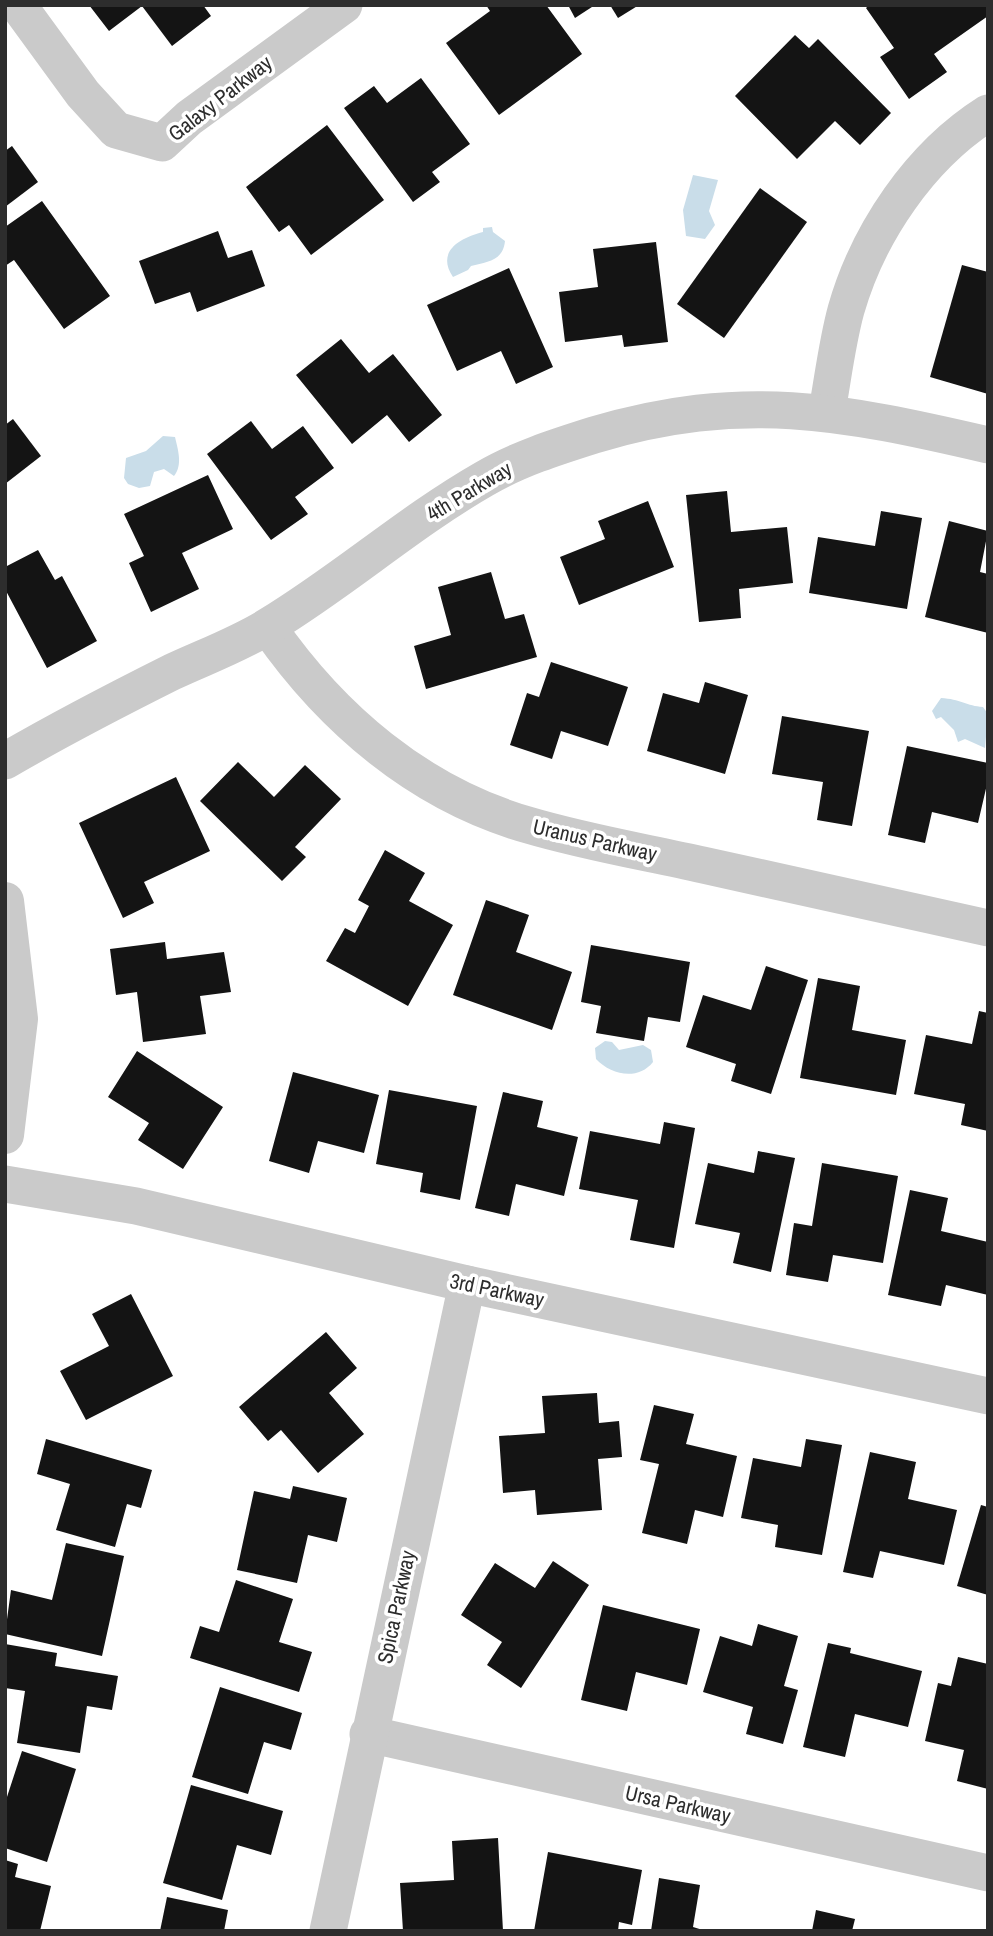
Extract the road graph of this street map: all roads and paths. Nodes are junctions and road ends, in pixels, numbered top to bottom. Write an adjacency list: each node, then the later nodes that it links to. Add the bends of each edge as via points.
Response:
1 (18, 5): 2 (street, Galaxy Parkway, via 83,94 116,130 162,143 189,118)
2 (344, 5)
3 (988, 113): 4 (street, via 959,132 929,163 879,232 846,311)
4 (827, 411): 5 (street, 4th Parkway); 6 (street, 4th Parkway, via 727,409 678,415 530,455 444,503)
5 (988, 445)
6 (268, 627): 7 (street, 4th Parkway, via 97,709); 9 (street, Uranus Parkway, via 319,692 379,748 414,773 487,811 571,836)
7 (5, 761)
8 (5, 901): 10 (street, via 19,1019)
9 (988, 928)
10 (5, 1135)
11 (5, 1184): 12 (street, 3rd Parkway, via 136,1206)
12 (467, 1284): 13 (street, 3rd Parkway); 14 (street, Spica Parkway)
13 (988, 1396)
14 (368, 1734): 15 (street, Ursa Parkway); 16 (street, Spica Parkway)
15 (988, 1873)
16 (328, 1931)

